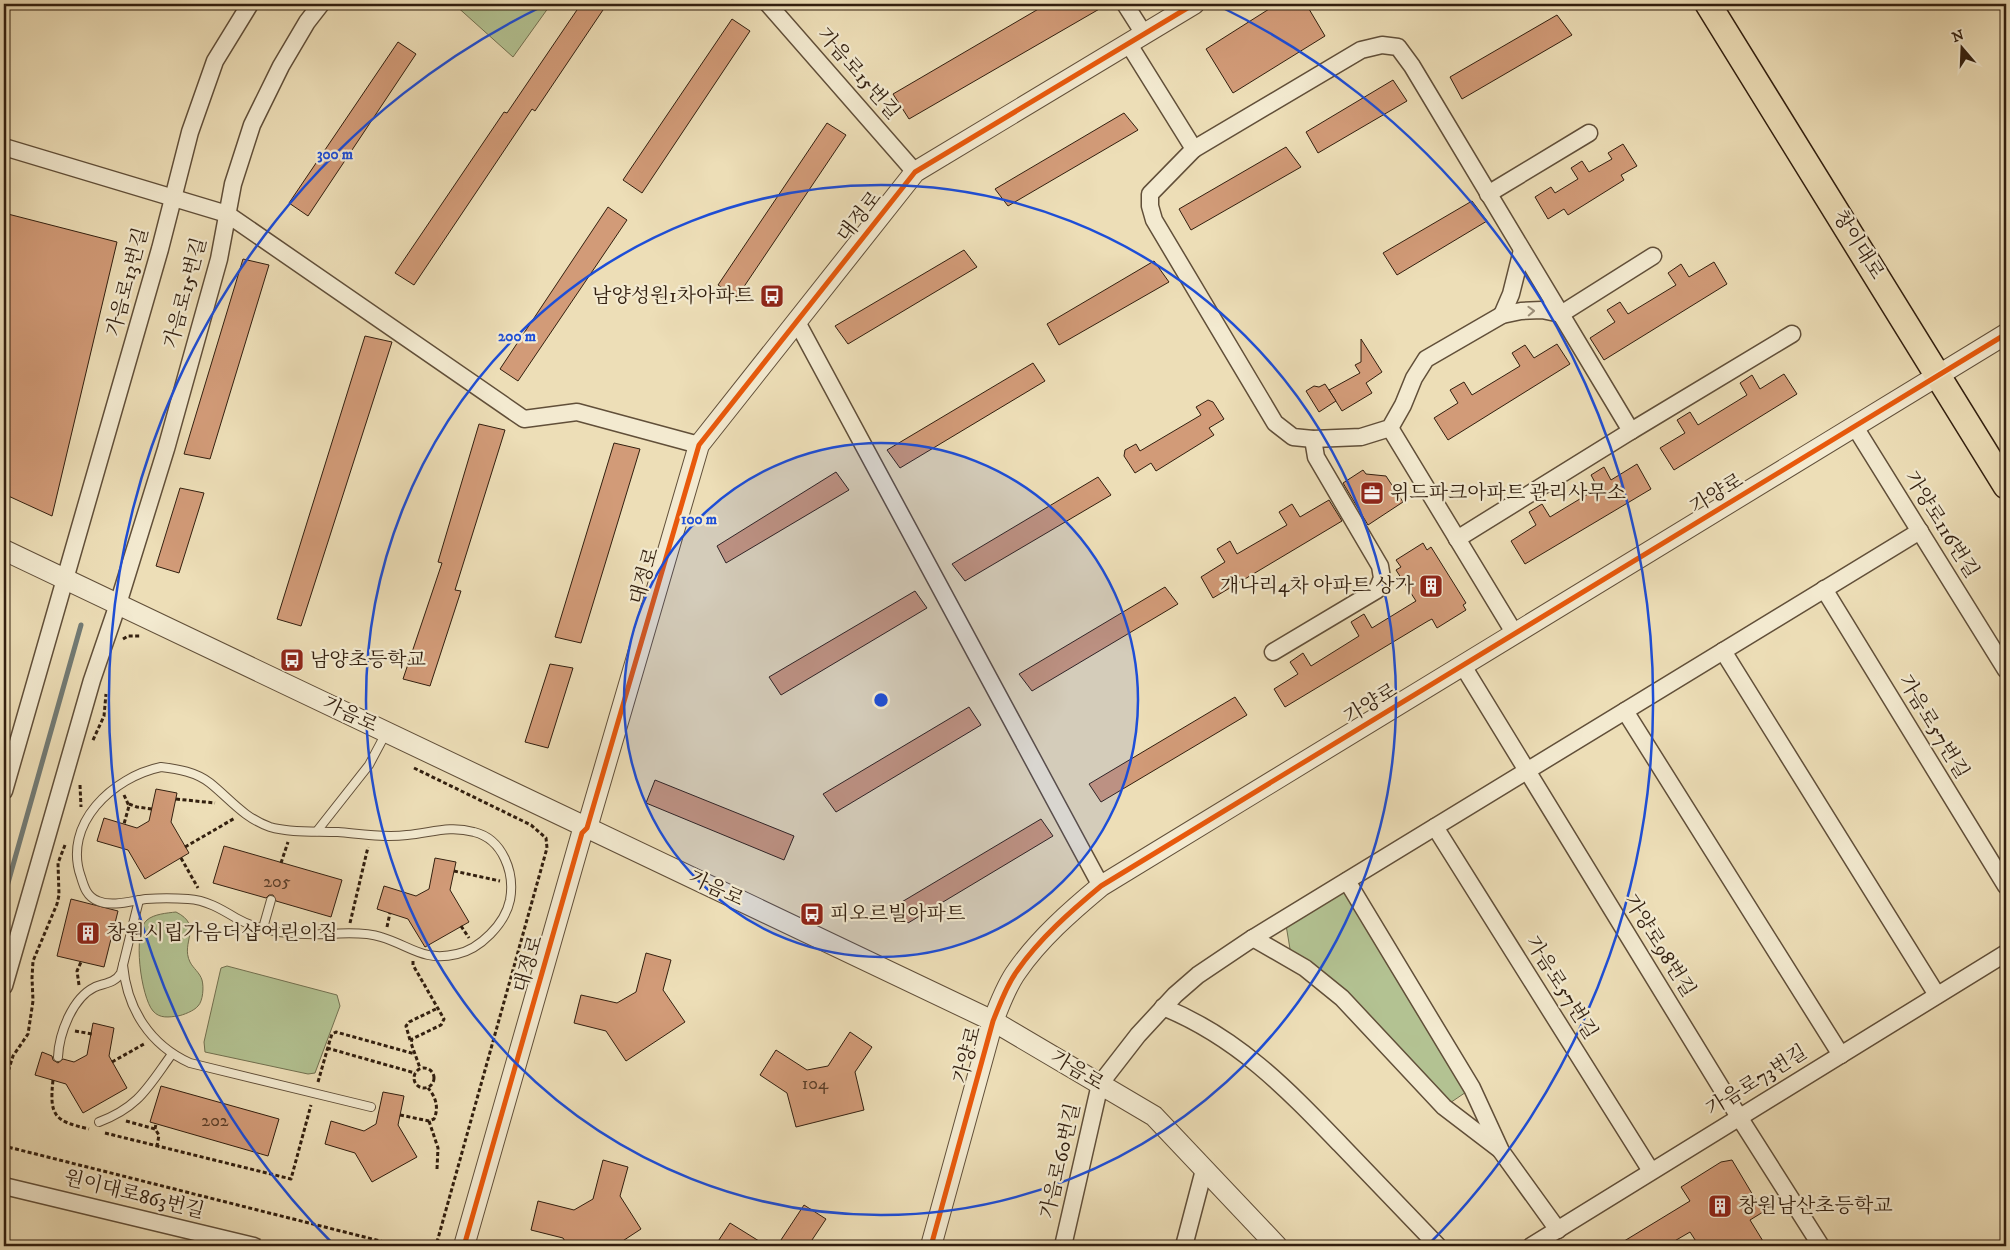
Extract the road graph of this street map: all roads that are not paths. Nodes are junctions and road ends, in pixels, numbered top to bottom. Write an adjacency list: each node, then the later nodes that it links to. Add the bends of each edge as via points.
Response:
1 (250, 4): 13 (street, 가음로13번길, via 215,61 190,132)
2 (322, 4): 14 (street, 가음로15번길, via 307,22 281,66 252,124)
3 (768, 4): 11 (street, 가음로15번길)
4 (1125, 4): 7 (street)
5 (1194, 4): 7 (street, 대정로)
6 (1708, 4): 22 (main road, 창이대로)
7 (1136, 39): 10 (street); 11 (street, 대정로)
8 (1589, 133): 12 (street)
9 (4, 147): 13 (street)
10 (1194, 149): 12 (street, via 1362,50 1382,45 1398,47); 26 (street, via 1150,194 1154,220 1275,423 1293,437)
11 (915, 172): 19 (street, 대정로)
12 (1488, 194): 15 (street)
13 (172, 199): 14 (street); 32 (street, 가음로13번길)
14 (227, 214): 27 (street, via 524,419 577,412); 34 (street, 가음로15번길, via 219,259 174,420)
15 (1522, 250): 17 (street); 18 (street)
16 (1653, 256): 17 (street)
17 (1561, 314): 18 (street, one-way to 17, via 1542,310); 25 (street)
18 (1502, 315): 24 (street, via 1426,358)
19 (797, 322): 27 (street, 대정로); 48 (street)
20 (1792, 334): 25 (street)
21 (2006, 334): 22 (street, 가양로)
22 (1939, 376): 23 (street, 가양로); 28 (main road, 창이대로)
23 (1855, 427): 29 (street, 가양로116번길); 35 (street, 가양로)
24 (1390, 428): 26 (street, via 1361,437); 30 (street)
25 (1631, 432): 30 (street)
26 (1312, 439): 37 (street, via 1316,457 1380,566 1382,578 1377,590)
27 (698, 445): 45 (street, 대정로)
28 (2006, 486)
29 (1920, 531): 33 (street); 39 (street, 가양로116번길)
30 (1457, 539): 35 (street)
31 (4, 550): 32 (street, 가음로)
32 (69, 581): 34 (street, 가음로); 43 (street, 가음로13번길)
33 (1824, 589): 36 (street); 49 (street, 가음로57번길)
34 (113, 602): 41 (street, 가음로); 56 (street, 가음로15번길)
35 (1515, 634): 38 (street, 가양로)
36 (1723, 651): 40 (street); 57 (street)
37 (1273, 652)
38 (1463, 666): 42 (street, 가양로98번길); 48 (street, 가양로)
39 (2006, 670)
40 (1625, 711): 42 (street); 61 (street)
41 (386, 732): 45 (street, 가음로); 46 (lane, via 368,765)
42 (1527, 771): 44 (street); 65 (street, 가양로98번길)
43 (4, 791)
44 (1435, 827): 47 (street); 69 (street, 가음로57번길)
45 (587, 828): 59 (street, 가음로); 73 (street, 대정로, via 582,833)
46 (317, 831): 50 (lane, via 270,827 243,813 209,782 191,772 161,767 146,770 106,794 84,821 78,842 78,869 86,892 98,901); 52 (lane, via 405,836 446,829 477,832 489,837 503,854 510,883 510,902 490,936 460,954 444,957 427,956 381,937 292,935)
47 (1347, 881): 53 (street); 67 (street, via 1472,1088)
48 (1101, 886): 59 (street, 가양로, via 1048,934 1016,972)
49 (2006, 886)
50 (139, 900): 52 (lane, via 190,898 226,910); 55 (lane)
51 (271, 900): 52 (lane)
52 (263, 928)
53 (1253, 938): 58 (street, via 1198,975); 67 (street, via 1306,968 1342,998 1444,1107)
54 (2006, 953): 57 (street, 가음로73번길)
55 (123, 965): 60 (lane, via 124,982 135,1012 154,1038); 62 (lane, via 118,978 94,988 77,1005 64,1030)
56 (4, 986)
57 (1938, 995): 61 (street, 가음로73번길)
58 (1163, 1007): 63 (street); 78 (street, via 1213,1031 1286,1088)
59 (993, 1021): 63 (street, 가음로); 74 (street, 가양로)
60 (172, 1054): 64 (lane, via 190,1063); 66 (lane, via 137,1101 123,1112)
61 (1841, 1055): 65 (street, 가음로73번길)
62 (58, 1057)
63 (1100, 1084): 68 (street, 가음로, via 1154,1116); 75 (street, 가음로60번길)
64 (371, 1107)
65 (1739, 1117): 69 (street, 가음로73번길); 80 (street, 가양로98번길)
66 (99, 1122)
67 (1500, 1150): 71 (street)
68 (1204, 1170): 76 (street); 77 (street, 가음로)
69 (1651, 1172): 71 (street, 가음로73번길)
70 (4, 1186): 72 (street, 원이대로863번길)
71 (1558, 1230): 79 (street, 가음로73번길)
72 (254, 1246)
73 (464, 1246)
74 (931, 1246)
75 (1063, 1246)
76 (1184, 1246)
77 (1277, 1246)
78 (1438, 1246)
79 (1531, 1246)
80 (1821, 1246)

